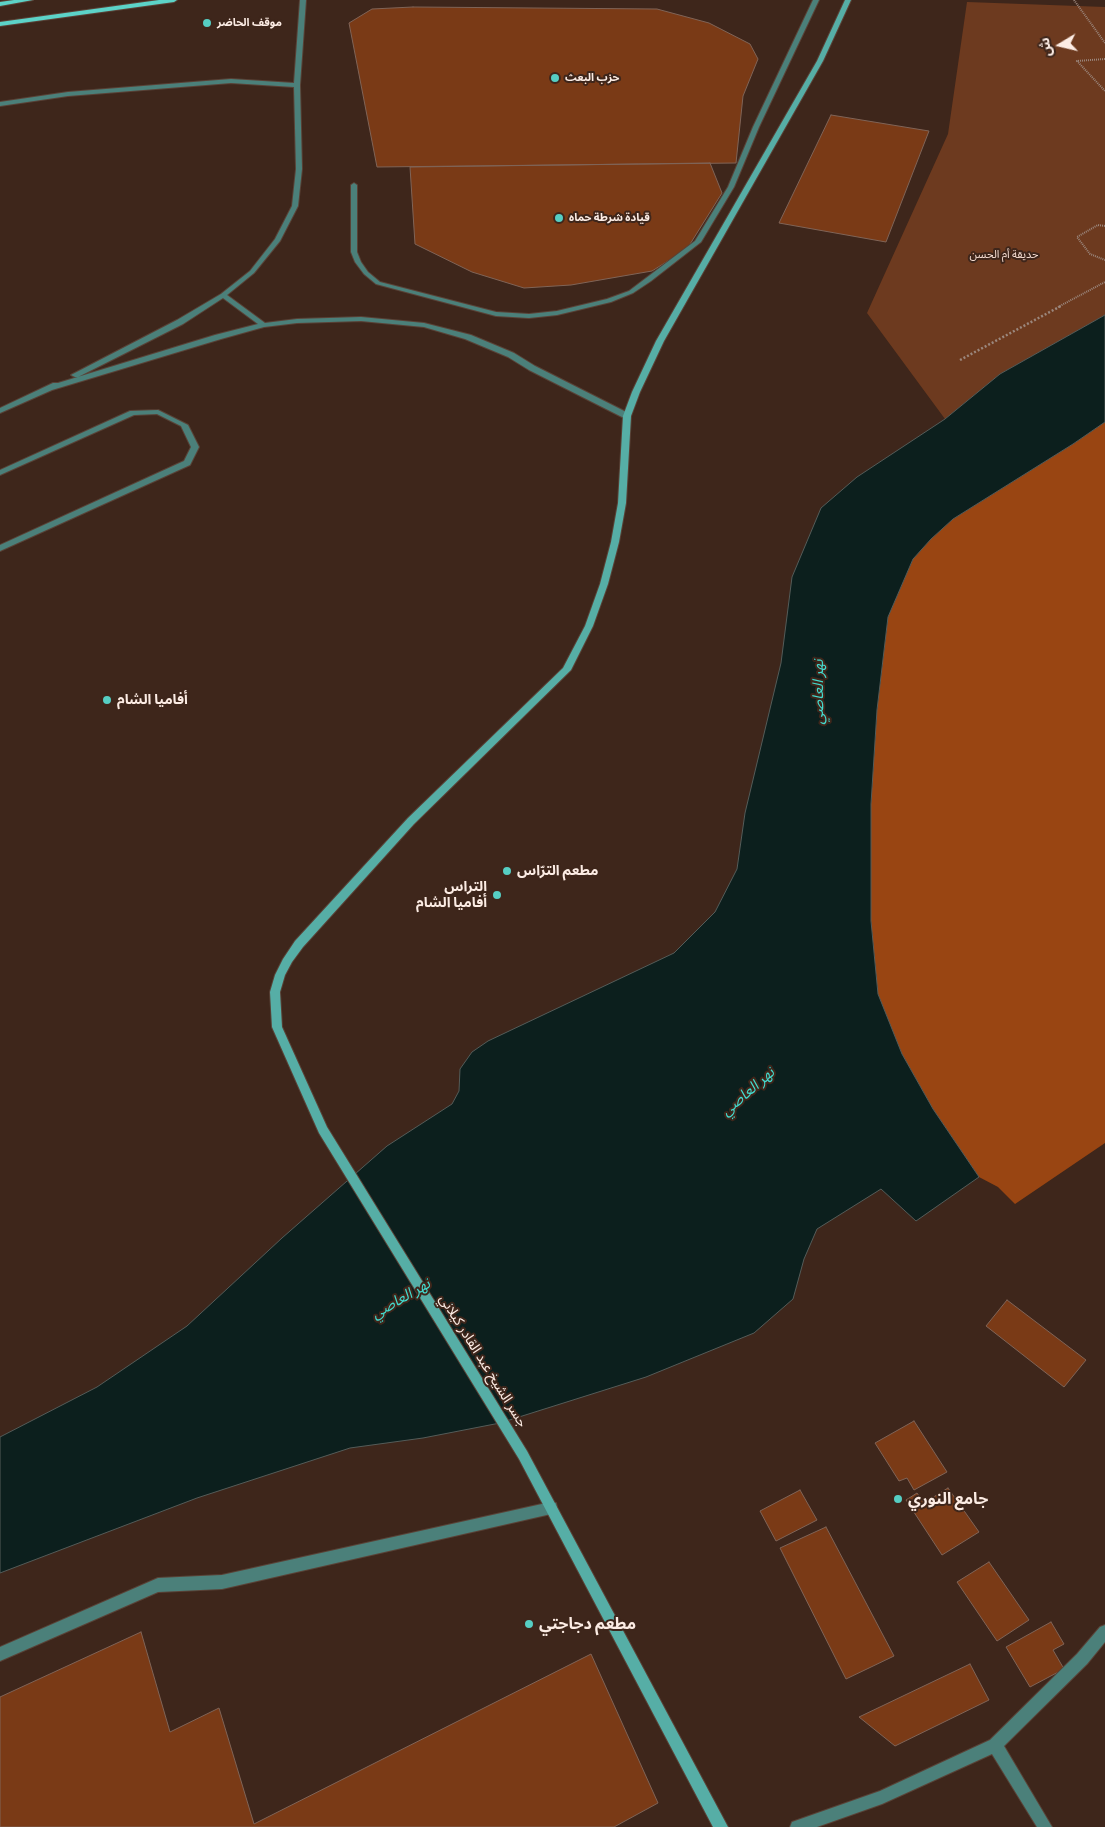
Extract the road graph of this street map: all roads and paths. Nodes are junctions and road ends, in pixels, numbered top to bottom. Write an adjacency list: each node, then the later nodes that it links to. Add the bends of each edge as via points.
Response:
1 (30, 0): 7 (main road)
2 (174, 0): 8 (main road)
3 (304, 0): 11 (street)
4 (816, 0): 14 (street, via 731,187 698,242 631,292 609,301 557,313 529,316 496,314 378,283 366,273 354,252)
5 (848, 0): 23 (main road, جسر الشيخ عبد القادر كيلاني, via 820,61 660,341)
6 (1074, 0): 9 (path)
7 (0, 4)
8 (0, 24)
9 (1105, 43)
10 (1105, 58): 12 (path, via 1077,61)
11 (296, 85): 13 (street, via 231,81 68,94); 18 (street, via 299,169 295,206 278,240 252,272)
12 (1105, 91)
13 (0, 104)
14 (354, 185)
15 (1105, 226): 16 (path, via 1098,226 1077,237 1090,254)
16 (1105, 260)
17 (1105, 282): 20 (path)
18 (223, 295): 19 (street); 21 (street, via 180,322)
19 (264, 325): 21 (street); 23 (street, via 320,319 361,319 446,330 512,355)
20 (960, 360)
21 (50, 388): 22 (street)
22 (0, 411)
23 (627, 416): 27 (main road, جسر الشيخ عبد القادر كيلاني, via 622,503 615,542 604,584 567,670 411,821 299,944 288,959 275,992 277,1027 323,1130 523,1455)
24 (0, 473): 26 (street, via 133,412 158,412 184,425 195,447 186,463)
25 (0, 538): 26 (street)
26 (3, 547)
27 (551, 1508): 29 (street, via 222,1582 158,1585); 31 (main road, جسر الشيخ عبد القادر كيلاني)
28 (1105, 1632): 30 (street)
29 (0, 1654)
30 (995, 1745): 32 (street, via 882,1797); 33 (street)
31 (721, 1827)
32 (797, 1827)
33 (1045, 1827)

